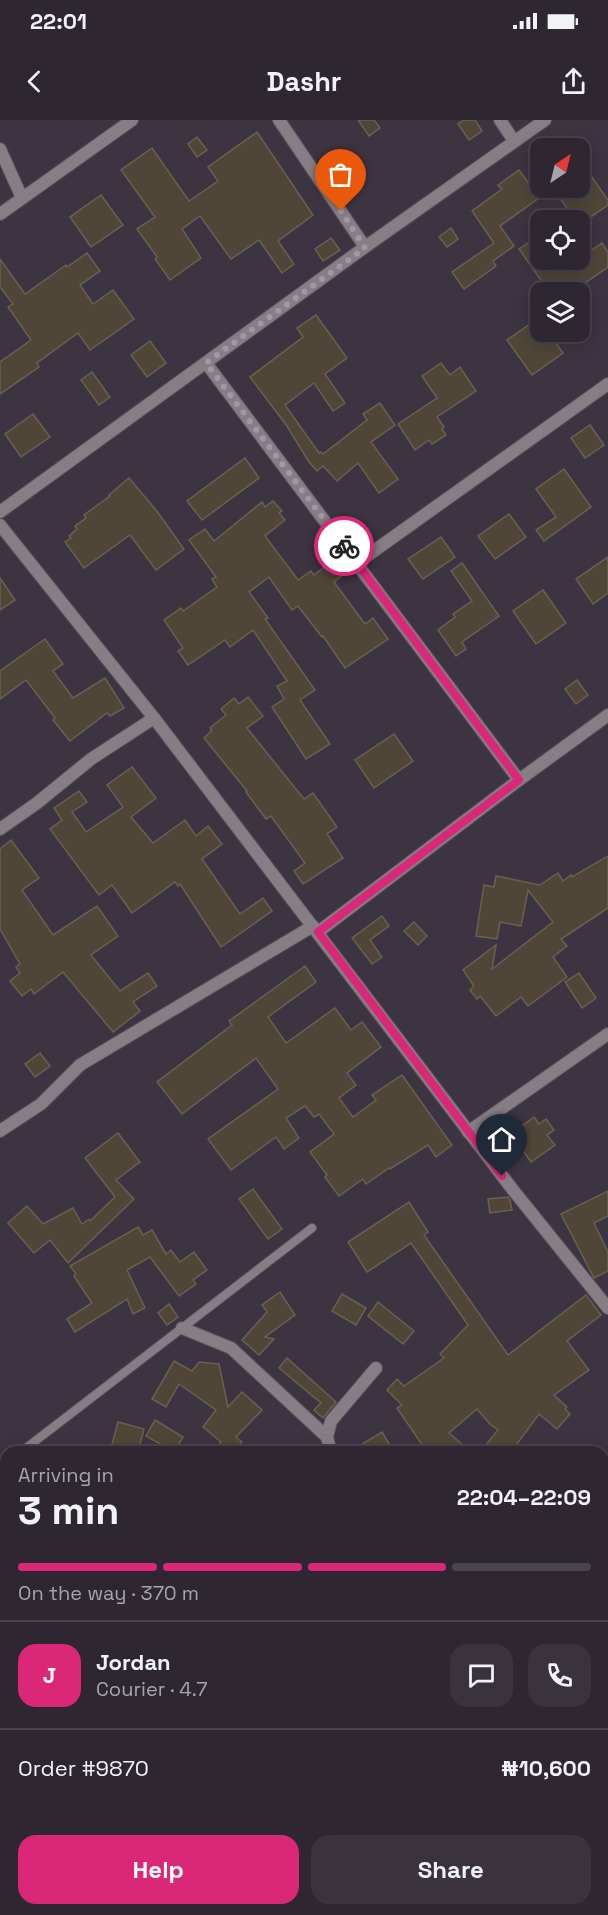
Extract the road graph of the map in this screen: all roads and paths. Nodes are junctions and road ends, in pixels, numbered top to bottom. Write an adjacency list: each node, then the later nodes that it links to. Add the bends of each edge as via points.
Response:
1 (132, 120): 7 (street)
2 (279, 120): 9 (street)
3 (500, 120): 5 (street)
4 (545, 120): 5 (street)
5 (514, 141): 9 (street)
6 (0, 149): 7 (street)
7 (22, 198): 8 (street)
8 (0, 214)
9 (365, 248): 10 (street)
10 (206, 363): 12 (street); 14 (street)
11 (608, 384): 14 (street)
12 (0, 512)
13 (0, 525): 16 (street)
14 (357, 563): 17 (street)
15 (608, 715): 17 (street)
16 (154, 718): 18 (street); 19 (street)
17 (519, 780): 19 (street)
18 (0, 829)
19 (315, 929): 21 (street, via 80,1065 41,1104); 22 (street)
20 (608, 1034): 22 (street)
21 (0, 1131)
22 (468, 1131): 24 (street)
23 (312, 1228): 25 (lane)
24 (608, 1308)
25 (182, 1328): 27 (street, via 231,1348); 28 (lane)
26 (376, 1368): 27 (street, via 331,1421)
27 (327, 1437): 29 (street)
28 (29, 1446)
29 (330, 1446)

